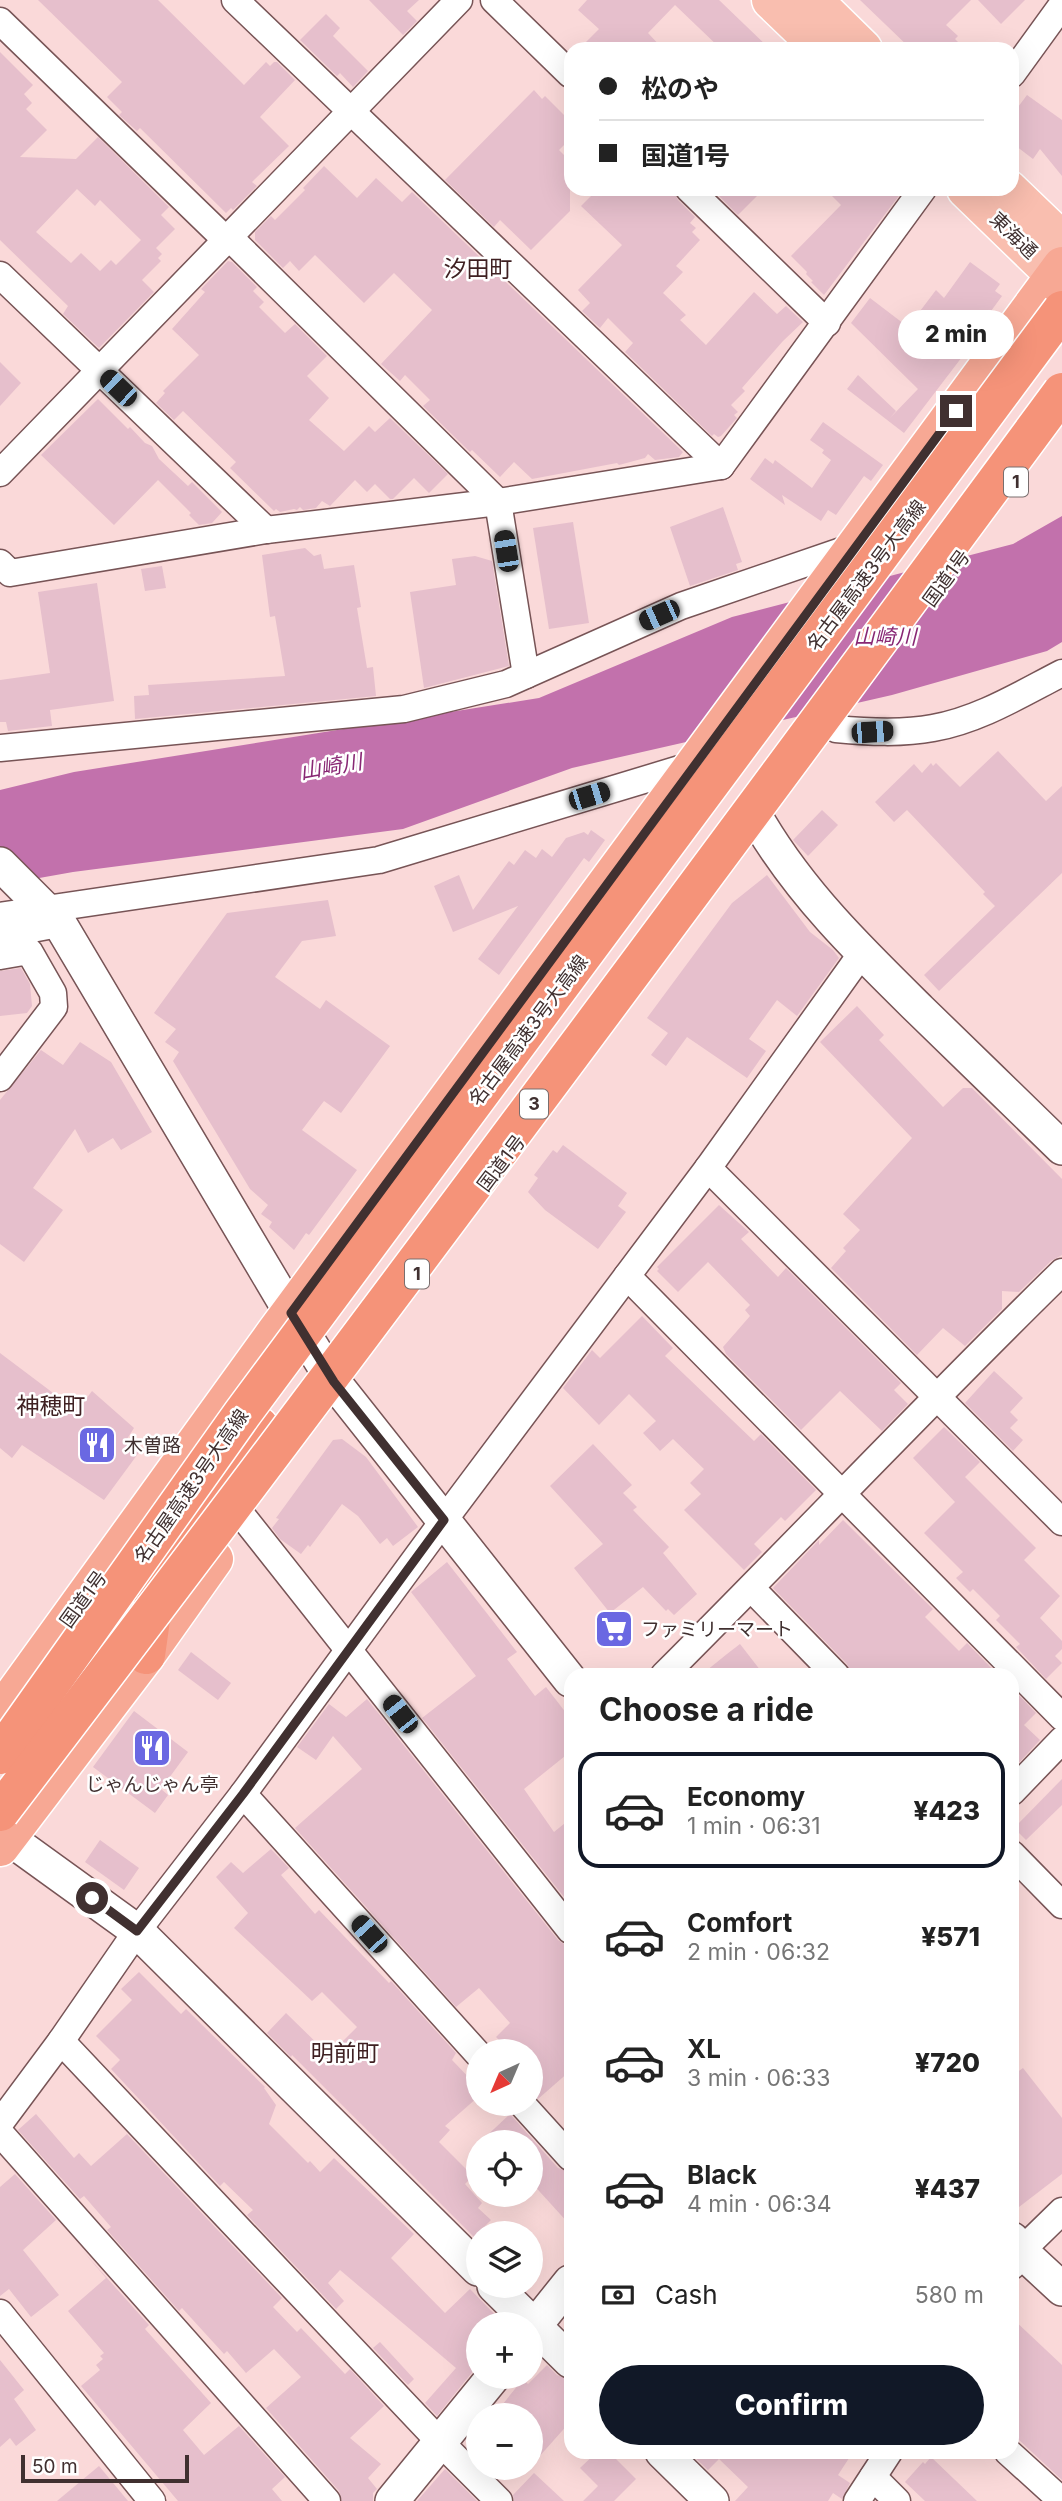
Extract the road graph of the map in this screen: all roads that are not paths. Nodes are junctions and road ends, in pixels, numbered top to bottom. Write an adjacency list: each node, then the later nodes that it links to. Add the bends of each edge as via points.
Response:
1 (235, 0): 12 (street)
2 (459, 0): 12 (street)
3 (494, 0): 11 (street)
4 (771, 0): 8 (main road)
5 (813, 0): 9 (main road)
6 (1062, 5): 10 (street)
7 (0, 21): 17 (street)
8 (815, 42)
9 (856, 42)
10 (1019, 64)
11 (564, 68)
12 (351, 111): 17 (street); 24 (street)
13 (696, 196): 20 (street)
14 (918, 196): 20 (street)
15 (975, 196): 19 (main road, 東海通)
16 (1011, 196): 19 (main road, 東海通)
17 (228, 238): 21 (street); 26 (street)
18 (0, 275): 21 (street)
19 (1061, 275): 28 (highway, 国道1号); 66 (highway, 名古屋高速3号大高線, bridge)
20 (827, 323): 24 (street)
21 (99, 371): 25 (street); 27 (street)
22 (1062, 392): 30 (highway, 3, bridge)
23 (1062, 419): 33 (highway, 国道1号 / 1)
24 (721, 466): 26 (street)
25 (0, 473)
26 (498, 502): 27 (street); 32 (street)
27 (265, 530): 29 (street)
28 (856, 545): 32 (street, via 681,606); 35 (highway, 国道1号)
29 (3, 570)
30 (910, 599): 57 (highway, bridge, via 824,678 259,1426 158,1569); 69 (highway, 3, bridge, via 283,1443)
31 (1062, 673): 33 (street, via 979,715 934,728 872,732)
32 (526, 675): 34 (street, via 404,709)
33 (843, 720): 36 (highway, 国道1号 / 1)
34 (0, 748)
35 (700, 756): 38 (street, via 379,860); 48 (highway, 国道1号)
36 (760, 824): 41 (street, via 799,882); 49 (highway, 国道1号 / 1)
37 (0, 864): 38 (street)
38 (48, 912): 39 (street); 40 (street); 48 (street)
39 (0, 916)
40 (0, 935)
41 (862, 954): 44 (street); 45 (street)
42 (0, 956): 43 (street, via 29,951 53,993 54,1007)
43 (0, 1078)
44 (1062, 1148)
45 (708, 1168): 47 (street); 50 (street)
46 (1062, 1272): 50 (street)
47 (627, 1276): 51 (street); 53 (street)
48 (291, 1313): 49 (street); 63 (highway, 国道1号)
49 (334, 1382): 52 (highway, 国道1号 / 1); 53 (street)
50 (936, 1396): 51 (street); 54 (street)
51 (842, 1496): 55 (street); 60 (street)
52 (244, 1518): 56 (street); 57 (highway, 国道1号 / 1)
53 (444, 1520): 56 (street); 61 (street)
54 (1062, 1522)
55 (751, 1588): 58 (street); 59 (street)
56 (349, 1649): 68 (street); 72 (street)
57 (146, 1655): 69 (highway, 国道1号 / 1)
58 (671, 1668)
59 (829, 1668)
60 (1013, 1668)
61 (564, 1673)
62 (1019, 1674): 64 (street)
63 (0, 1714)
64 (1062, 1717)
65 (1062, 1740): 67 (street)
66 (0, 1755)
67 (1019, 1785)
68 (243, 1794): 73 (street); 75 (street)
69 (2, 1832): 73 (street)
70 (1019, 1861): 71 (street)
71 (1062, 1905)
72 (564, 1922)
73 (137, 1931): 74 (street); 83 (street)
74 (61, 2041): 77 (street); 93 (street)
75 (466, 2041)
76 (533, 2116): 79 (street)
77 (0, 2123)
78 (0, 2133): 99 (street)
79 (564, 2150)
80 (1062, 2211): 81 (street)
81 (1019, 2249)
82 (1019, 2255): 84 (street)
83 (466, 2257)
84 (1062, 2289)
85 (564, 2290): 89 (street)
86 (505, 2298): 87 (street)
87 (518, 2312)
88 (0, 2313): 98 (street)
89 (543, 2316)
90 (543, 2338): 91 (street)
91 (564, 2356)
92 (483, 2389): 93 (street)
93 (440, 2442): 100 (street); 101 (street)
94 (669, 2459): 102 (street)
95 (885, 2459): 97 (street)
96 (1015, 2459): 105 (street)
97 (873, 2477): 103 (street); 104 (street)
98 (152, 2501)
99 (327, 2501)
100 (392, 2501)
101 (499, 2501)
102 (712, 2501)
103 (857, 2501)
104 (897, 2501)
105 (1062, 2501)

